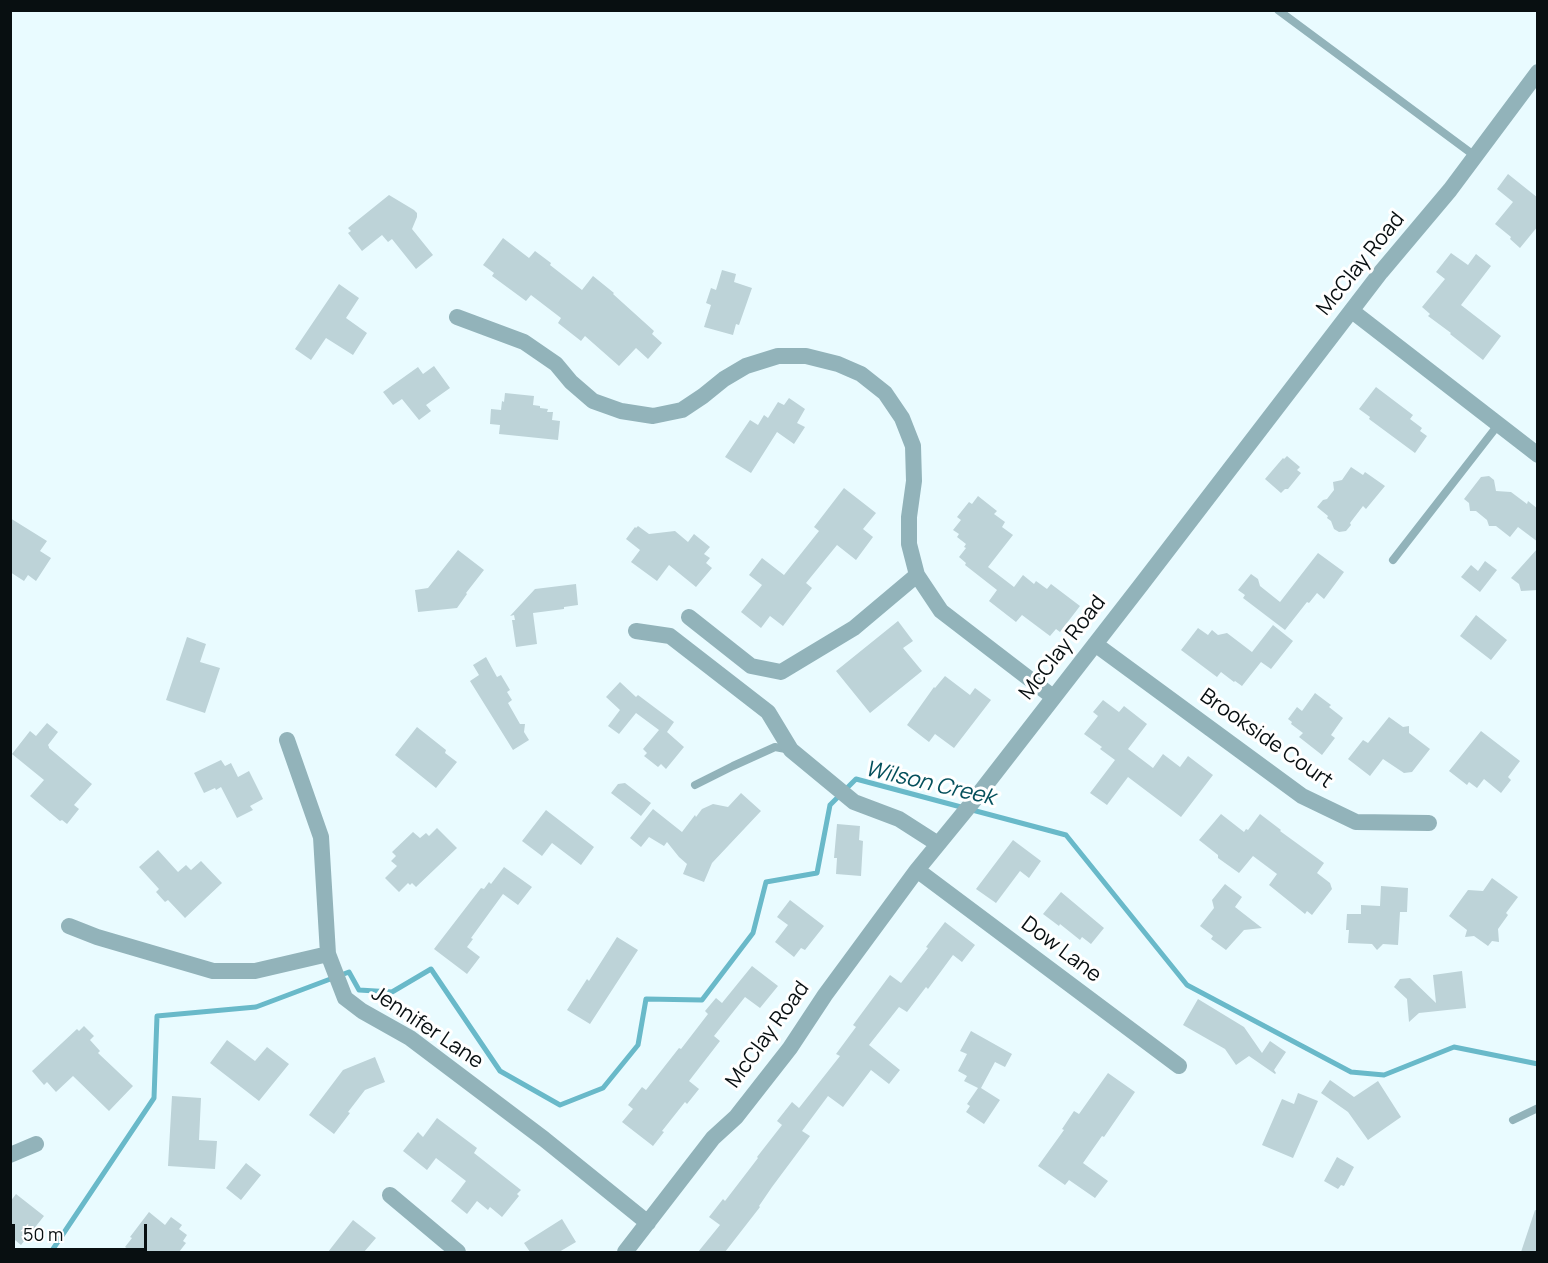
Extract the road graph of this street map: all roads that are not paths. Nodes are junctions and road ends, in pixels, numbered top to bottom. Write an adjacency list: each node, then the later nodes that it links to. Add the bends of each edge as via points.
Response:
1 (1278, 10): 3 (lane)
2 (1534, 82): 3 (street, McClay Road)
3 (1475, 156): 4 (street, McClay Road)
4 (1352, 311): 6 (street); 12 (street, McClay Road)
5 (457, 317): 9 (street, via 524,342 556,364 593,401 631,413 653,416 682,410 746,366 778,356 807,356 861,374 885,393 902,418 913,446 909,544)
6 (1498, 425): 7 (street); 8 (lane)
7 (1538, 455)
8 (1393, 560)
9 (917, 575): 10 (street, via 854,628 781,672 751,666); 13 (street, via 941,611)
10 (689, 617)
11 (636, 631): 15 (street, via 670,636 768,712)
12 (1095, 644): 13 (street, McClay Road); 17 (street, Brookside Court, via 1302,796 1356,822)
13 (1053, 697): 18 (street, McClay Road)
14 (286, 740): 21 (street, Jennifer Lane, via 321,837)
15 (791, 750): 16 (lane, via 775,747); 18 (street, via 854,802 899,819)
16 (695, 785)
17 (1429, 823)
18 (938, 844): 19 (street, McClay Road)
19 (917, 870): 22 (street, Dow Lane); 28 (street, McClay Road, via 790,1048 736,1117 713,1138)
20 (69, 926): 21 (street, via 213,970 255,971)
21 (330, 958): 28 (street, Jennifer Lane, via 345,998 410,1038)
22 (1179, 1066)
23 (1538, 1108): 24 (lane)
24 (1513, 1120)
25 (36, 1144): 26 (street)
26 (10, 1155)
27 (390, 1195): 29 (street)
28 (648, 1223): 30 (street, McClay Road)
29 (458, 1252)
30 (625, 1252)

